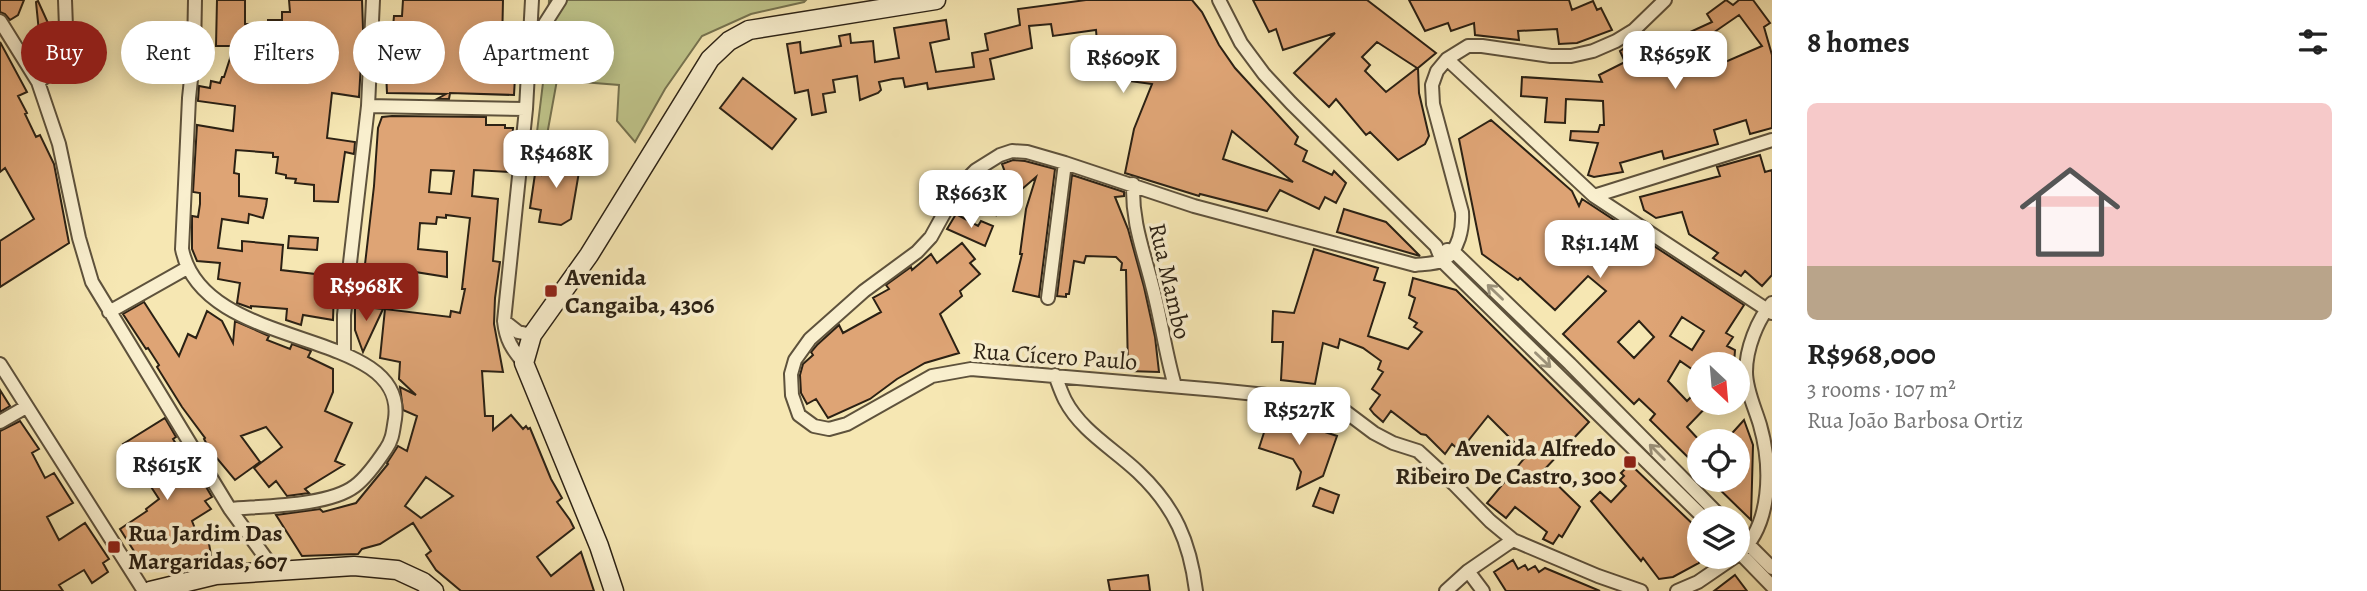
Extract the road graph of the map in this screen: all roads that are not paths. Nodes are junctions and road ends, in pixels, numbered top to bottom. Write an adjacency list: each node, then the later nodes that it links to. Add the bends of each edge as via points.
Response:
1 (65, 0): 11 (street)
2 (195, 0): 27 (street, via 182,248)
3 (373, 0): 18 (street)
4 (531, 0): 12 (street)
5 (560, 0): 13 (street)
6 (936, 0): 9 (main road)
7 (1219, 0): 24 (street, via 1241,43 1264,74)
8 (1665, 0): 15 (street, via 1634,30 1593,51 1551,56 1468,46)
9 (841, 7): 32 (main road, via 749,30 710,59 589,255)
10 (0, 21): 14 (street)
11 (66, 21)
12 (531, 21)
13 (547, 21)
14 (21, 55)
15 (1447, 59): 23 (street); 25 (street, via 1432,85 1462,212 1462,229)
16 (39, 84): 30 (street, via 60,144 86,265)
17 (528, 84): 19 (street)
18 (368, 106): 19 (street); 33 (street, via 344,315)
19 (526, 109): 31 (street)
20 (1772, 140): 23 (street)
21 (1065, 163): 22 (street, Rua Cícero Paulo); 28 (street); 36 (street, Rua Cícero Paulo, via 1012,151 976,170 958,188 918,252 864,291 810,339 795,359 791,374 799,415 814,426 830,429 932,376 951,371)
22 (1133, 184): 26 (street, Rua Cícero Paulo, via 1194,206 1415,265); 37 (street, Rua Mambo, via 1134,223)
23 (1594, 195): 29 (street)
24 (1436, 246): 25 (street); 26 (street)
25 (1452, 251): 26 (street); 41 (street, one-way to 25)
26 (1442, 261): 40 (street, one-way to 40)
27 (187, 268): 30 (street); 33 (street, via 195,282 231,310 270,329)
28 (1048, 298)
29 (1770, 308): 44 (street, via 1761,318 1746,373 1768,472 1768,500)
30 (108, 312): 42 (street)
31 (504, 321): 32 (street, via 518,332); 34 (street, via 506,337)
32 (532, 335): 34 (main road)
33 (344, 353): 42 (street, via 376,370 392,390 396,412 392,441 380,458 355,486 322,500)
34 (524, 363): 55 (main road)
35 (0, 364): 38 (street)
36 (1055, 375): 37 (street, Rua Cícero Paulo); 56 (street, via 1065,401 1082,424 1136,470 1170,509 1186,542)
37 (1175, 386): 43 (street, Rua Cícero Paulo, via 1325,401 1392,443 1418,451)
38 (26, 407): 39 (street); 52 (street)
39 (0, 422)
40 (1692, 506)
41 (1710, 506)
42 (230, 509): 50 (street)
43 (1513, 540): 49 (street); 59 (street, Rua Cícero Paulo)
44 (1750, 541)
45 (1750, 557): 47 (street)
46 (1750, 563): 51 (street)
47 (1772, 568)
48 (1716, 569): 60 (street)
49 (1468, 571): 57 (street); 58 (street)
50 (276, 572): 53 (main road, via 216,575); 54 (main road, via 354,566 397,570)
51 (1772, 586)
52 (144, 591)
53 (150, 591)
54 (435, 591)
55 (614, 591)
56 (1196, 591)
57 (1446, 591)
58 (1483, 591)
59 (1642, 591)
60 (1677, 591)

